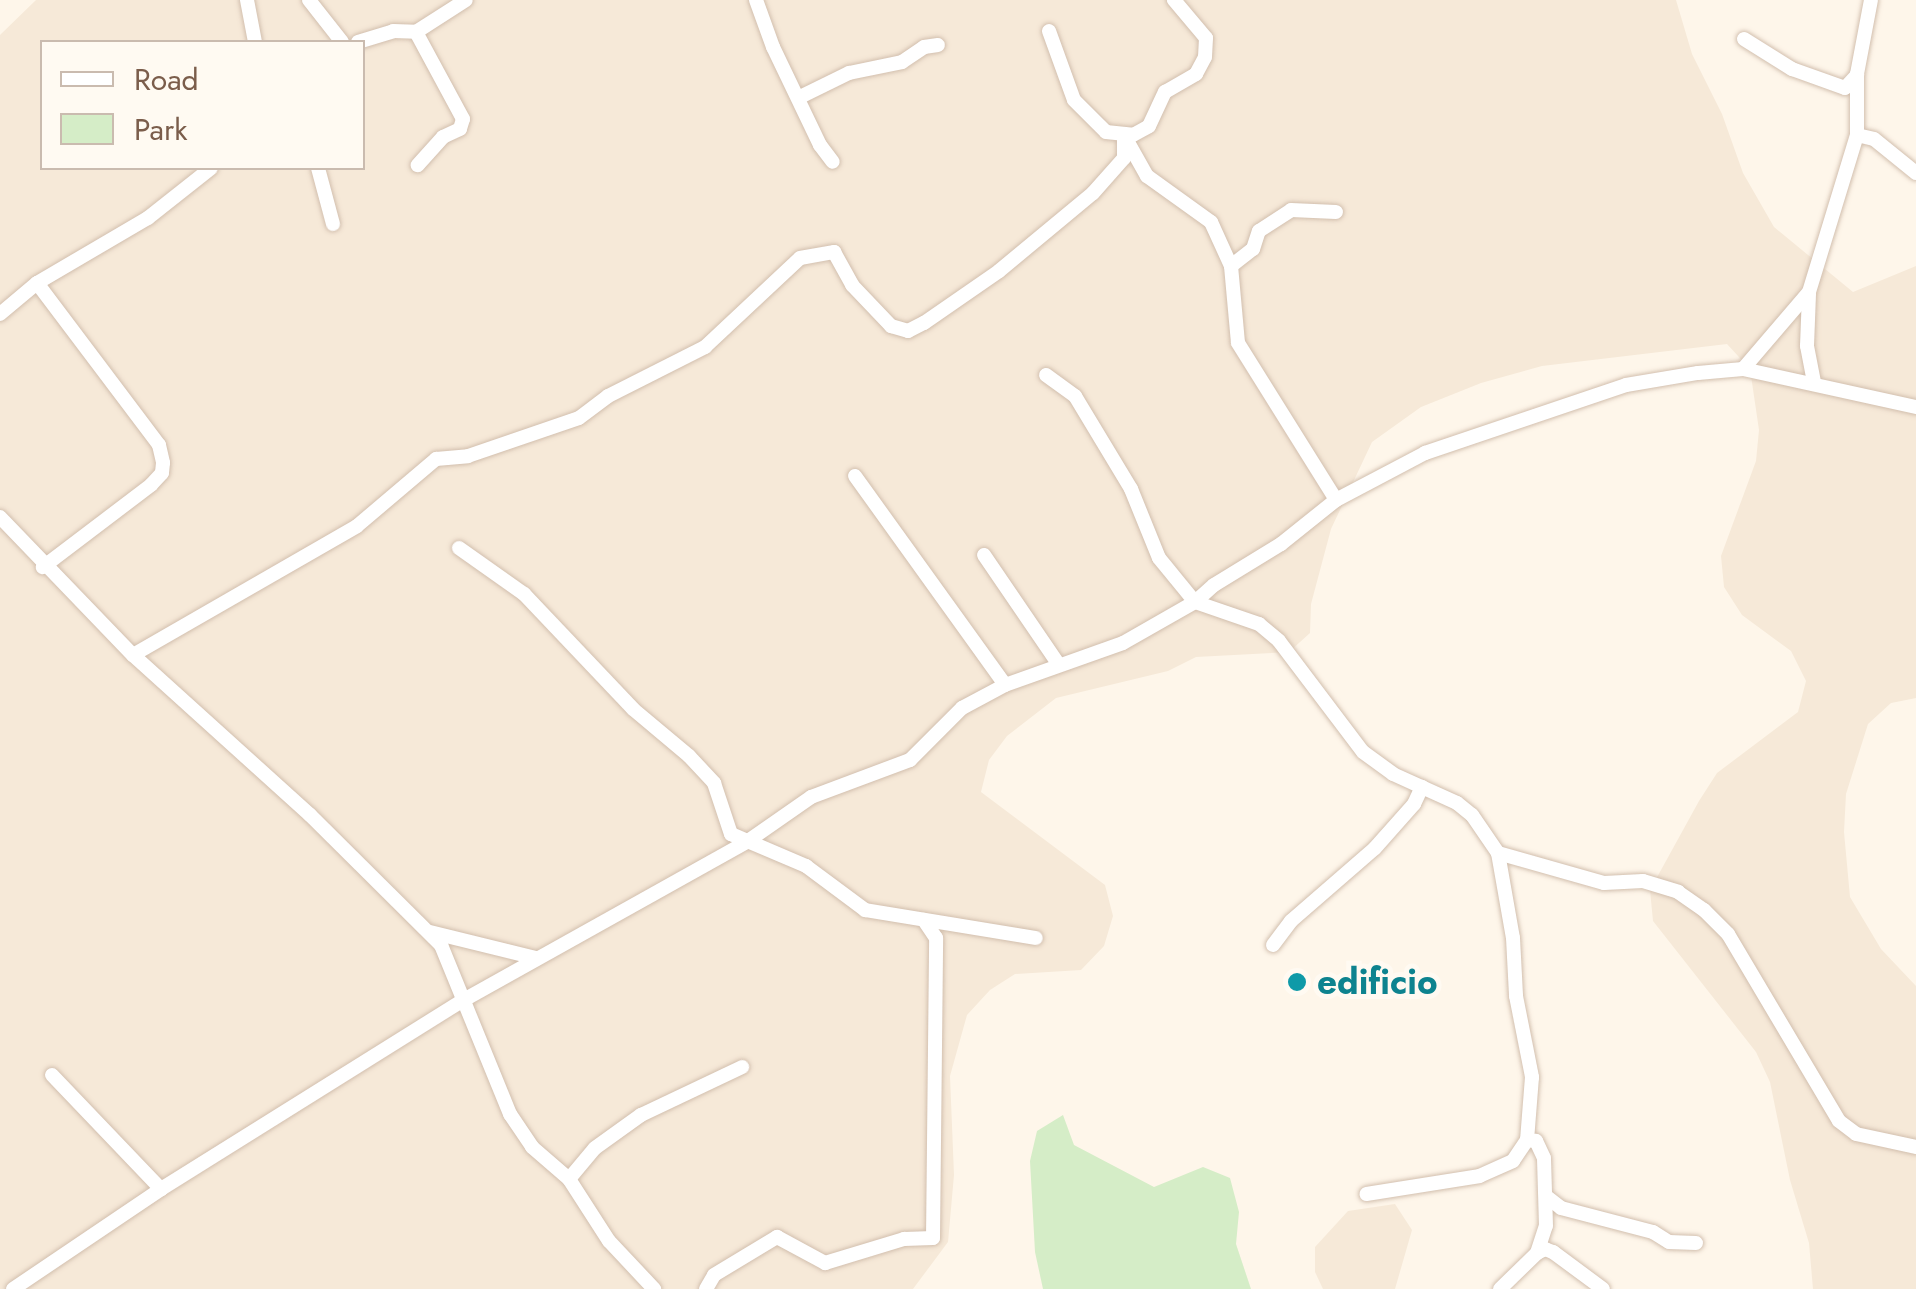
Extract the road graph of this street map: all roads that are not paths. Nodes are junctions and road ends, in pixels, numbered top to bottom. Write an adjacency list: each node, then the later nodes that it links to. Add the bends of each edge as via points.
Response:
1 (247, 0): 10 (street)
2 (308, 0): 11 (street)
3 (466, 0): 8 (street)
4 (756, 0): 15 (street)
5 (1174, 0): 17 (street, via 1206,38 1205,57 1196,74 1165,92 1149,126)
6 (1871, 0): 14 (street)
7 (1050, 31): 17 (street, via 1074,100 1106,132)
8 (416, 32): 12 (street); 19 (street, via 463,119)
9 (1744, 39): 14 (street, via 1792,68 1845,88)
10 (255, 40)
11 (340, 40)
12 (364, 40)
13 (938, 45): 15 (street, via 902,62 849,73)
14 (1857, 74): 16 (street)
15 (800, 97): 18 (street)
16 (1857, 135): 22 (street, via 1874,139); 27 (street)
17 (1124, 136): 25 (street, via 1147,176 1211,222); 40 (street, via 1124,158 1093,193 924,323 908,331 891,326 852,285 834,252 800,258 706,347 608,396 579,418 468,456 436,459 358,526)
18 (833, 162)
19 (418, 165)
20 (208, 170): 26 (street, via 148,218)
21 (319, 170): 24 (street)
22 (1916, 174)
23 (1336, 212): 25 (street, via 1291,210 1260,231 1253,249)
24 (333, 224)
25 (1231, 266): 34 (street, via 1238,343)
26 (36, 284): 28 (street); 38 (street, via 159,445 164,463 151,485)
27 (1809, 292): 29 (street); 31 (street)
28 (0, 314)
29 (1743, 369): 31 (street); 34 (street, via 1626,385 1424,453)
30 (1046, 375): 39 (street, via 1076,396 1131,489 1159,558)
31 (1814, 382): 32 (street)
32 (1916, 407)
33 (855, 476): 42 (street)
34 (1336, 500): 39 (street)
35 (0, 518): 38 (street)
36 (459, 548): 44 (street, via 524,594 634,709 690,756 714,783 731,834)
37 (984, 555): 41 (street)
38 (44, 567): 40 (street)
39 (1194, 602): 41 (street, via 1123,643); 43 (street, via 1269,632 1363,752)
40 (133, 655): 47 (street)
41 (1058, 664): 42 (street)
42 (1005, 686): 44 (street, via 949,718 910,760 812,797)
43 (1422, 787): 45 (street, via 1472,815); 49 (street, via 1375,848)
44 (748, 840): 46 (street, via 806,866 864,910); 50 (street)
45 (1498, 854): 54 (street, via 1532,1077); 55 (street, via 1604,883 1643,880 1704,910 1728,934 1839,1121 1856,1134)
46 (924, 920): 48 (street); 64 (street, via 936,938 933,1238 904,1239 825,1263 776,1237 714,1275)
47 (426, 930): 50 (street); 51 (street, via 440,946)
48 (1036, 938)
49 (1273, 945)
50 (536, 958): 51 (street)
51 (462, 1001): 56 (street, via 510,1114 532,1148); 57 (street)
52 (742, 1068): 56 (street, via 641,1114 596,1148)
53 (52, 1075): 57 (street)
54 (1527, 1140): 58 (street, via 1512,1162 1480,1176); 59 (street, via 1536,1142 1544,1158)
55 (1916, 1147)
56 (569, 1180): 63 (street, via 609,1240)
57 (161, 1189): 62 (street)
58 (1366, 1194)
59 (1547, 1197): 60 (street, via 1562,1208 1669,1242); 61 (street)
60 (1696, 1243)
61 (1537, 1253): 65 (street); 66 (street, via 1553,1252)
62 (13, 1289)
63 (654, 1289)
64 (706, 1289)
65 (1500, 1289)
66 (1603, 1289)

